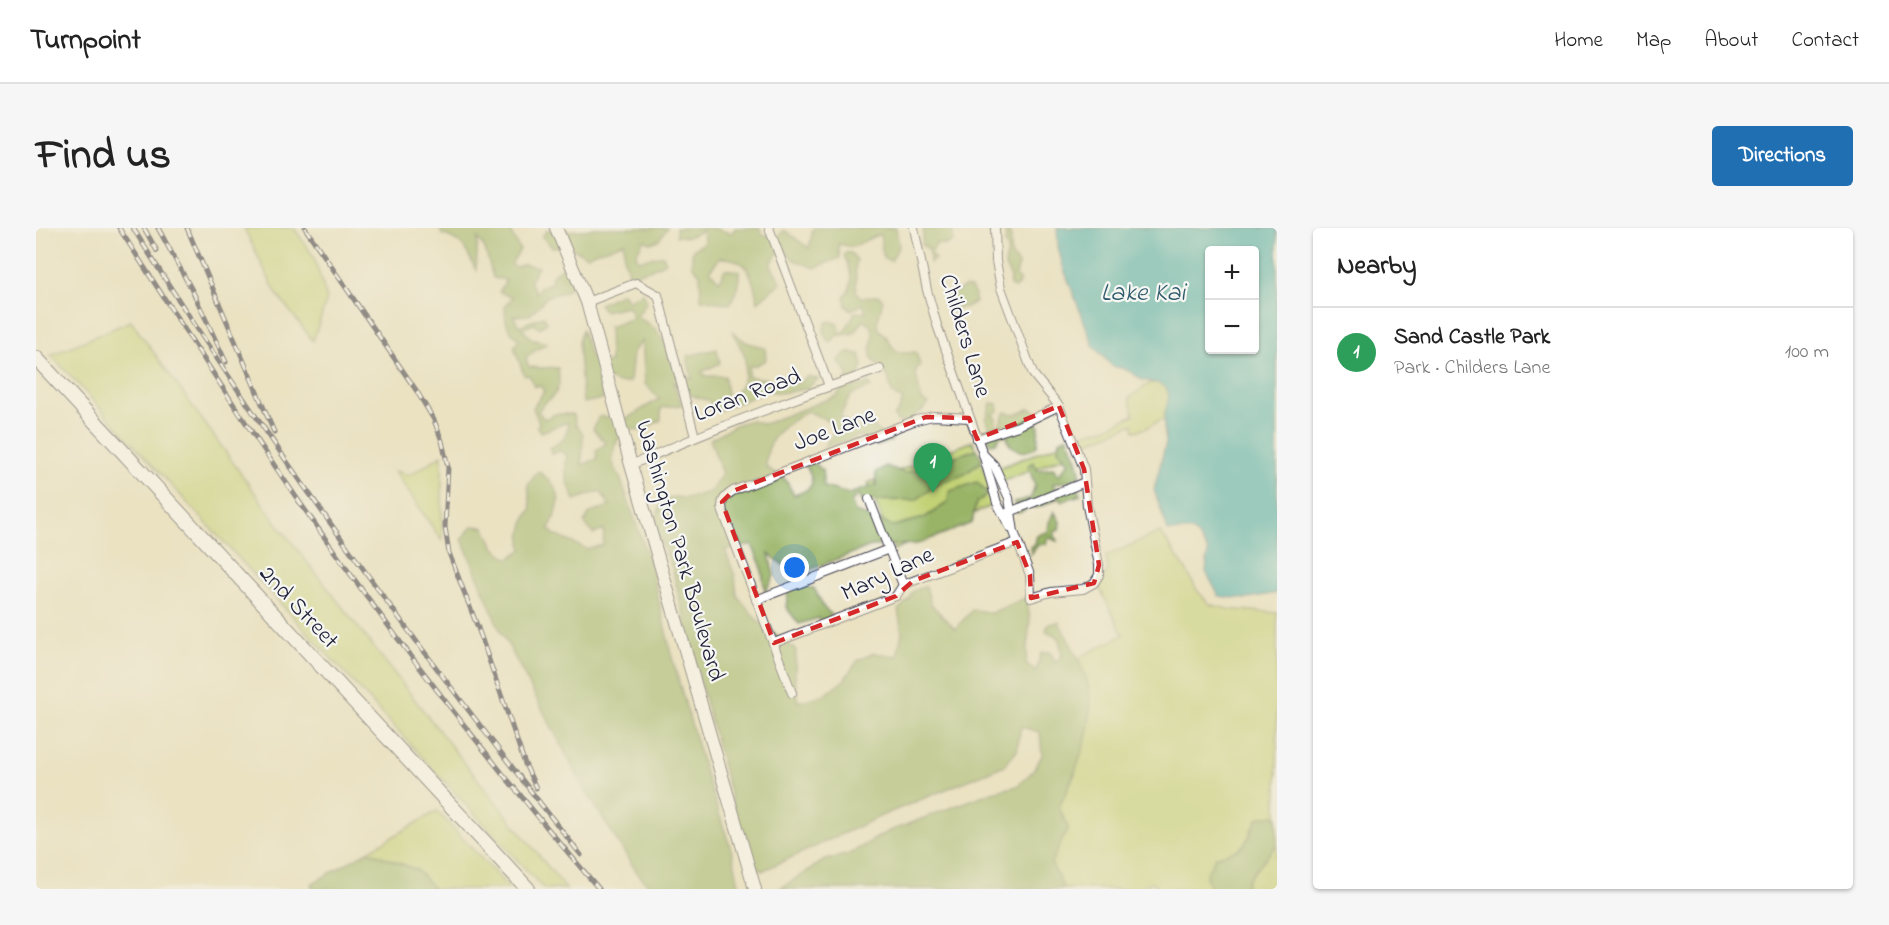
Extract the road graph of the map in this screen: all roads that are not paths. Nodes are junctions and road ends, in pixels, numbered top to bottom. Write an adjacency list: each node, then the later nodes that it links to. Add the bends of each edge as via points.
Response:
1 (556, 228): 5 (street, Washington Park Boulevard)
2 (769, 228): 8 (street)
3 (914, 228): 10 (street, Childers Lane, via 937,326)
4 (995, 228): 9 (street, via 1001,288 1033,374)
5 (587, 302): 11 (street, via 636,283 658,295); 14 (street, Washington Park Boulevard)
6 (36, 358): 26 (main road, 2nd Street)
7 (880, 369): 8 (street, Loran Road)
8 (829, 386): 11 (street, Loran Road)
9 (1059, 406): 12 (street, via 1018,426); 15 (street)
10 (969, 418): 12 (street, Childers Lane); 23 (street, Joe Lane, via 933,416 916,420 734,491 722,502 723,512)
11 (695, 437): 14 (street, Loran Road)
12 (977, 439): 13 (street, Childers Lane)
13 (983, 454): 17 (street, Childers Lane, via 996,469); 18 (street, Childers Lane)
14 (631, 465): 27 (street, Washington Park Boulevard)
15 (1085, 482): 17 (street); 20 (street, Childers Lane, via 1099,575 1094,583 1083,589 1031,598 1030,575)
16 (869, 499): 21 (street)
17 (1012, 511): 18 (street); 19 (street, Childers Lane)
18 (1003, 514): 19 (street, Childers Lane)
19 (1014, 532): 20 (street, Childers Lane)
20 (1017, 542): 22 (street, Mary Lane)
21 (889, 549): 22 (street); 23 (street)
22 (903, 585): 24 (street, Mary Lane, via 896,596)
23 (756, 600): 24 (street)
24 (774, 643): 25 (street)
25 (792, 693)
26 (528, 889)
27 (755, 889)

